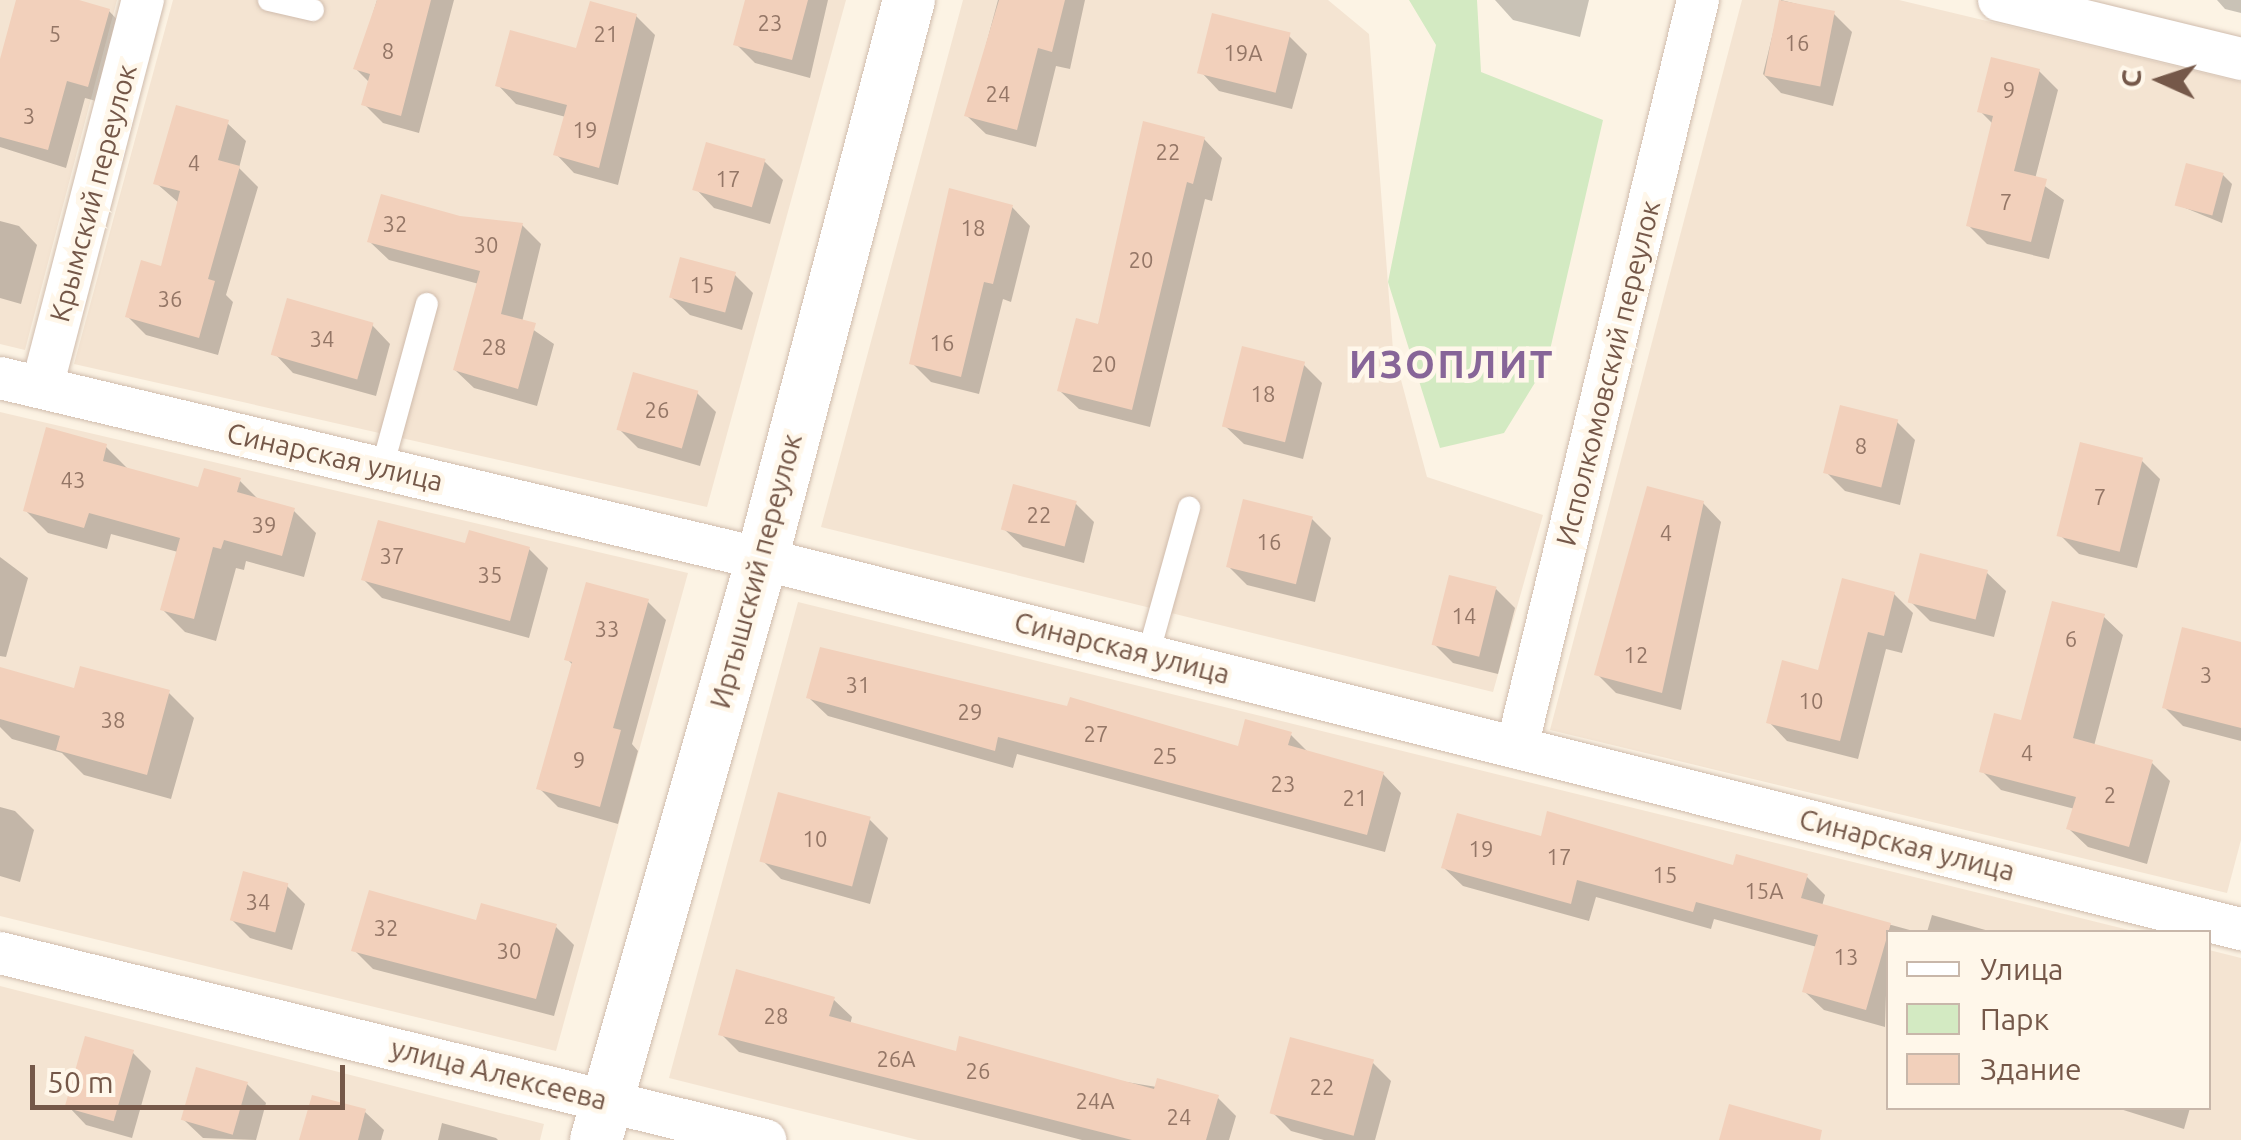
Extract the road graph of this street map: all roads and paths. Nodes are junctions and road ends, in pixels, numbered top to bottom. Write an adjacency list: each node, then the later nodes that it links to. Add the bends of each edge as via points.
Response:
1 (143, 0): 10 (street, Крымский переулок)
2 (270, 0): 6 (lane)
3 (909, 0): 13 (street, Иртышский переулок)
4 (1698, 0): 15 (street, Исполкомовский переулок)
5 (1999, 0): 7 (street)
6 (313, 10)
7 (2241, 59)
8 (427, 304): 11 (lane)
9 (0, 378): 10 (street, Синарская улица)
10 (42, 387): 11 (street, Синарская улица)
11 (382, 468): 13 (street, Синарская улица)
12 (1189, 508): 14 (lane)
13 (762, 558): 14 (street, Синарская улица); 18 (street, Иртышский переулок)
14 (1148, 655): 15 (street, Синарская улица)
15 (1517, 747): 16 (street, Синарская улица)
16 (2241, 929)
17 (0, 953): 18 (street, улица Алексеева)
18 (601, 1120): 19 (street, улица Алексеева)
19 (764, 1140)

